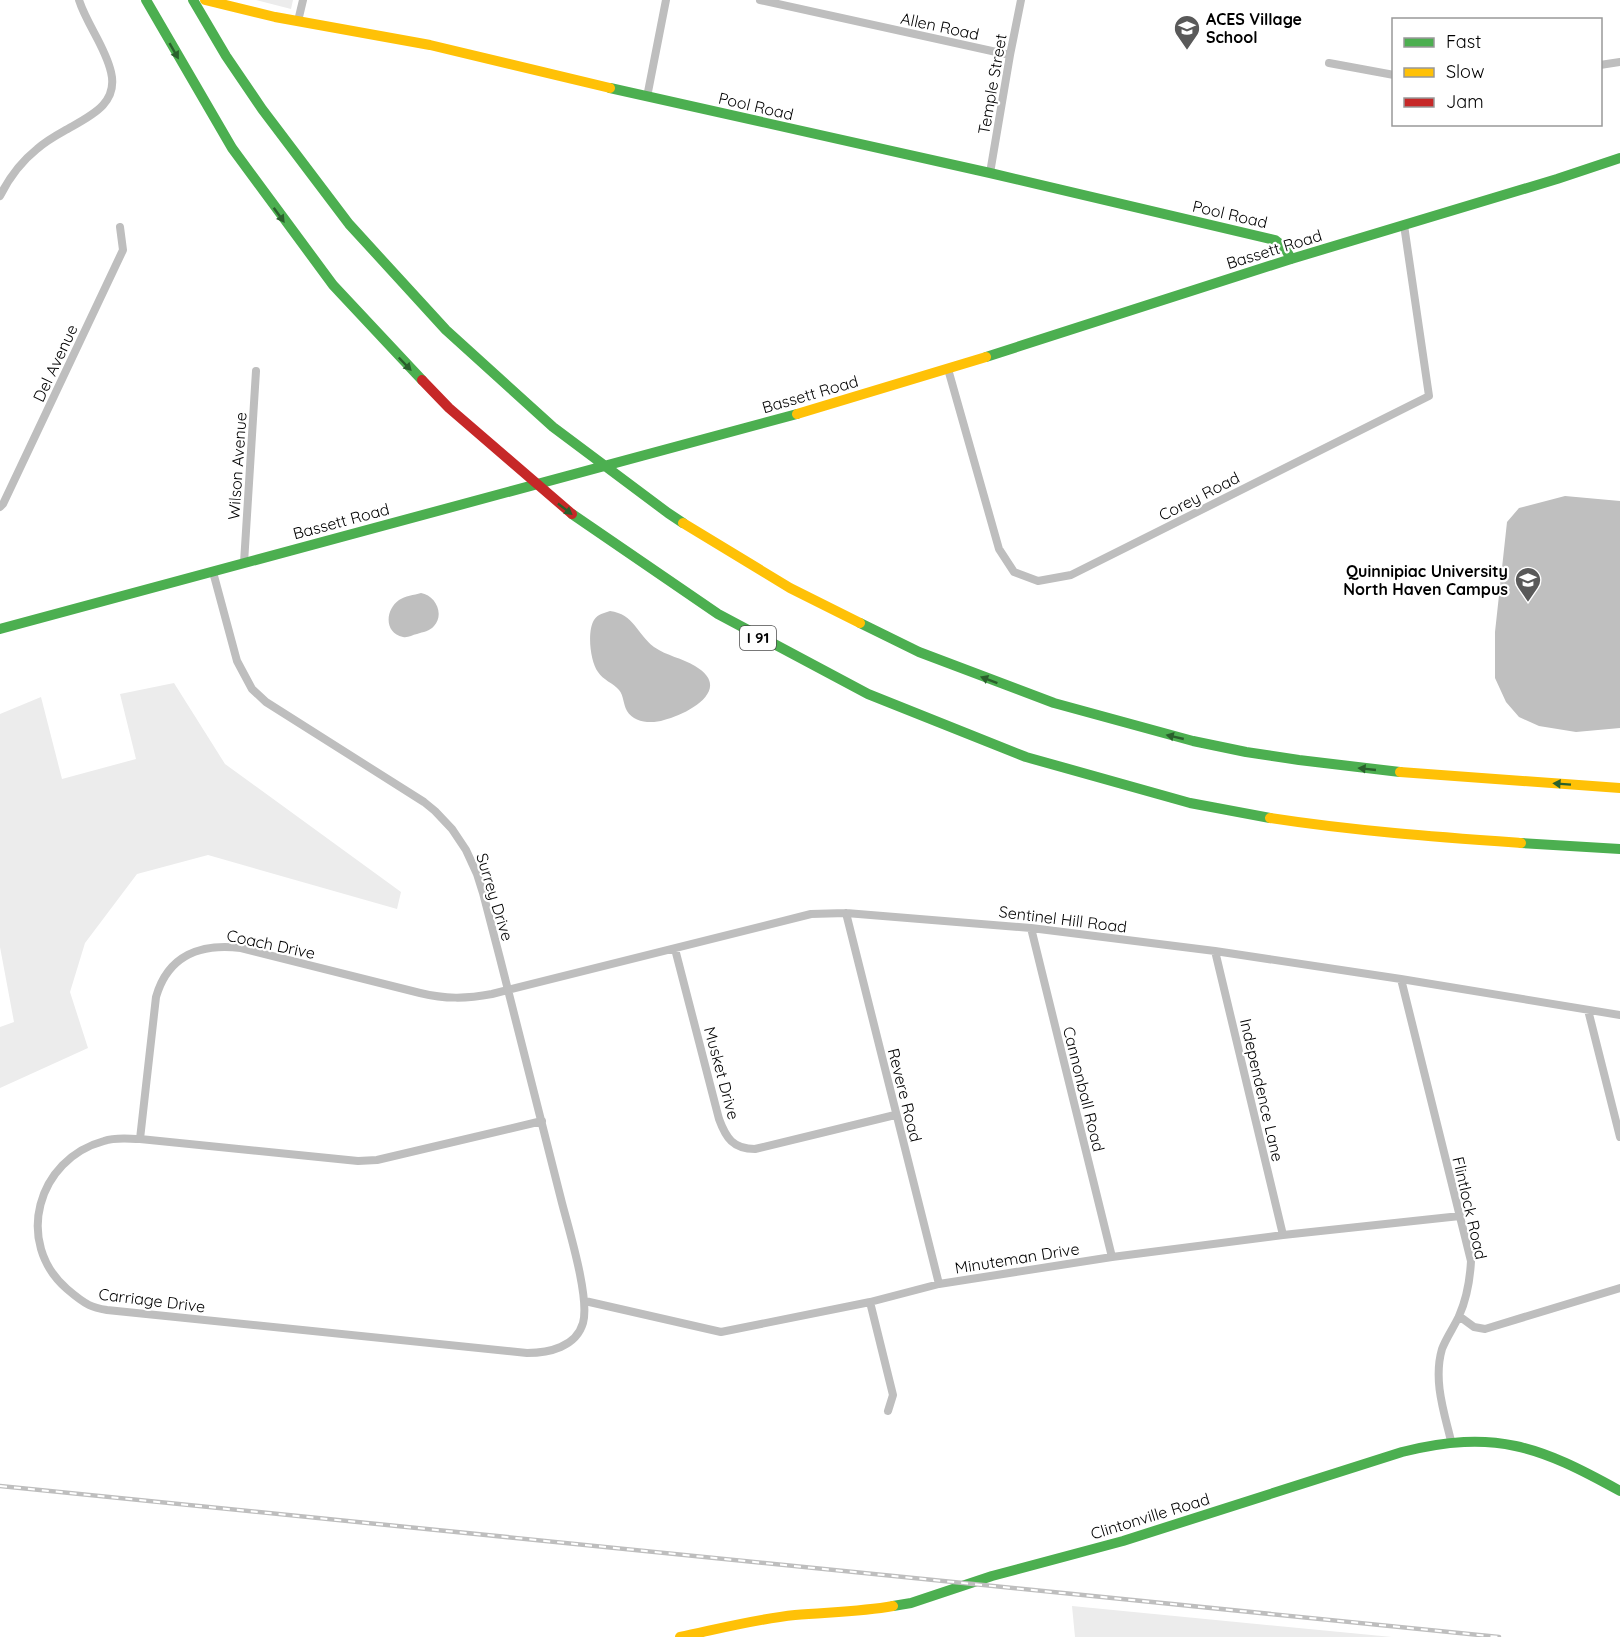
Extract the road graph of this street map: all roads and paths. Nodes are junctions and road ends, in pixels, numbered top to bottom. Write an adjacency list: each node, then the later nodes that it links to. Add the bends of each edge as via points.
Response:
1 (79, 0): 17 (street, via 105,54 112,74 112,91 105,105 91,116 36,150 18,168)
2 (146, 0): 28 (main road, I 91, one-way to 28, via 192,84 259,187 315,261 398,356 473,430 553,500 652,572 737,626 846,684 945,727 1049,765 1155,794 1265,818 1348,829)
3 (303, 0): 8 (street)
4 (666, 0): 14 (street)
5 (760, 0): 9 (street, Allen Road)
6 (1021, 0): 9 (street, Temple Street)
7 (199, 3): 8 (main road, Pool Road); 27 (main road, one-way to 7, via 1357,768 1190,740 1089,714 998,683 885,636 805,597 720,548 631,488 546,423 460,344 392,274 313,179 256,100)
8 (298, 21): 14 (main road, Pool Road, via 430,45)
9 (1010, 55): 16 (street, Temple Street)
10 (1620, 62): 12 (street)
11 (1329, 63): 13 (street)
12 (1602, 65)
13 (1392, 75)
14 (647, 98): 16 (main road, Pool Road)
15 (1620, 158): 18 (main road, Bassett Road)
16 (990, 173): 20 (main road, Pool Road, via 1275,240)
17 (0, 196)
18 (1404, 225): 20 (main road, Bassett Road); 21 (street, Corey Road, via 1429,396 1071,575 1038,580 1014,572 999,549)
19 (120, 227): 23 (street, Del Avenue, via 123,250)
20 (1291, 259): 21 (main road, Bassett Road)
21 (948, 369): 24 (main road, Bassett Road, via 623,463)
22 (256, 371): 24 (street, Wilson Avenue)
23 (0, 507)
24 (244, 563): 25 (main road, Bassett Road)
25 (213, 572): 26 (main road, Bassett Road); 34 (street, Surrey Drive, via 237,661 252,689 266,702 424,802 459,839 477,874)
26 (0, 629)
27 (1620, 788)
28 (1620, 849)
29 (846, 913): 30 (street, Sentinel Hill Road); 31 (street, Sentinel Hill Road, via 812,914); 37 (street, Revere Road)
30 (1031, 928): 32 (street, Sentinel Hill Road); 43 (street, Cannonball Road)
31 (675, 949): 34 (street, Sentinel Hill Road); 37 (street, Musket Drive, via 719,1119 723,1131 736,1146 754,1149)
32 (1215, 951): 33 (street, Sentinel Hill Road); 42 (street, Independence Lane)
33 (1401, 979): 35 (street, Sentinel Hill Road); 41 (street, Flintlock Road)
34 (508, 990): 38 (street, Surrey Drive); 40 (street, Coach Drive, via 446,998 241,948 223,946 197,951 170,970 159,987)
35 (1588, 1010): 36 (street, Sentinel Hill Road); 39 (street)
36 (1620, 1015)
37 (895, 1115): 44 (street, Revere Road)
38 (542, 1121): 40 (street, Carriage Drive, via 377,1160 358,1161); 46 (street, Surrey Drive)
39 (1620, 1137)
40 (140, 1139): 46 (street, Carriage Drive, via 106,1140 78,1152 64,1162 42,1196 37,1228 43,1258 51,1274 76,1298 90,1305 107,1310 540,1353 561,1347 578,1334 583,1325)
41 (1460, 1216): 42 (street, Minuteman Drive); 48 (street, Flintlock Road, via 1471,1261 1470,1283)
42 (1283, 1235): 43 (street, Minuteman Drive)
43 (1112, 1257): 44 (street, Minuteman Drive)
44 (939, 1284): 47 (street, Minuteman Drive)
45 (1620, 1288): 48 (street, via 1485,1329 1474,1327)
46 (585, 1301): 47 (street, Minuteman Drive, via 721,1332)
47 (870, 1302): 49 (street, via 893,1395)
48 (1459, 1316): 50 (street, Flintlock Road, via 1442,1349 1438,1373)
49 (888, 1411)
50 (1451, 1442): 51 (main road, Clintonville Road, via 1497,1442 1527,1448 1561,1460); 52 (main road, Clintonville Road, via 1402,1452 911,1603 778,1617)
51 (1620, 1491)
52 (680, 1637)

